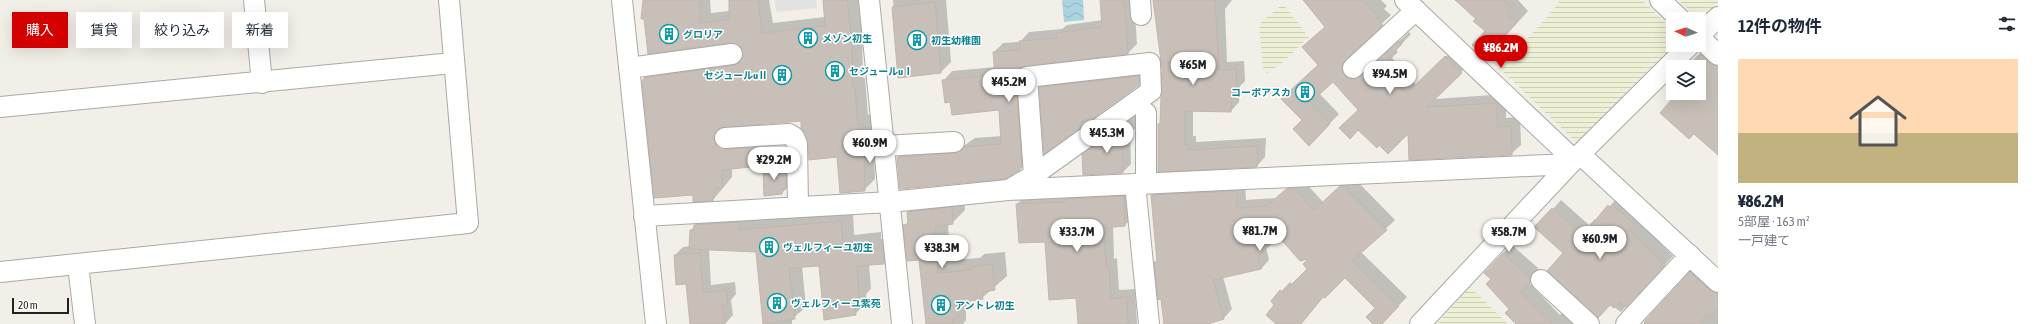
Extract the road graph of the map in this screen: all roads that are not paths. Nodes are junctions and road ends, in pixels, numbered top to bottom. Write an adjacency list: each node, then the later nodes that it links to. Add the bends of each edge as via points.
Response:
1 (254, 0): 17 (street)
2 (449, 0): 14 (street)
3 (622, 0): 15 (street)
4 (868, 0): 22 (street)
5 (1660, 0): 7 (street)
6 (1411, 5): 16 (street); 23 (street)
7 (1673, 12)
8 (1718, 17): 9 (street)
9 (1706, 29)
10 (1706, 43): 13 (street)
11 (1683, 52): 23 (street)
12 (732, 54): 15 (street)
13 (1718, 55)
14 (453, 63): 17 (street); 31 (street, via 468,223)
15 (629, 68): 29 (street)
16 (1353, 68)
17 (262, 83): 18 (street)
18 (0, 107)
19 (1146, 113): 25 (street)
20 (725, 138): 28 (street, via 789,134 794,137 797,144)
21 (954, 142): 22 (street)
22 (884, 146): 27 (street)
23 (1575, 160): 25 (street); 30 (street); 39 (street)
24 (1034, 175): 24 (street, via 1151,91 1150,63 1026,77); 26 (street)
25 (1140, 184): 26 (street); 38 (street)
26 (1008, 190): 27 (street)
27 (890, 202): 28 (street); 37 (street)
28 (798, 207): 29 (street)
29 (644, 216): 36 (street)
30 (1690, 255): 34 (street); 41 (street)
31 (78, 265): 32 (street); 35 (street)
32 (0, 272)
33 (1541, 280): 40 (street)
34 (1718, 282)
35 (85, 324)
36 (656, 324)
37 (902, 324)
38 (1149, 324)
39 (1420, 324)
40 (1589, 324)
41 (1626, 324)

